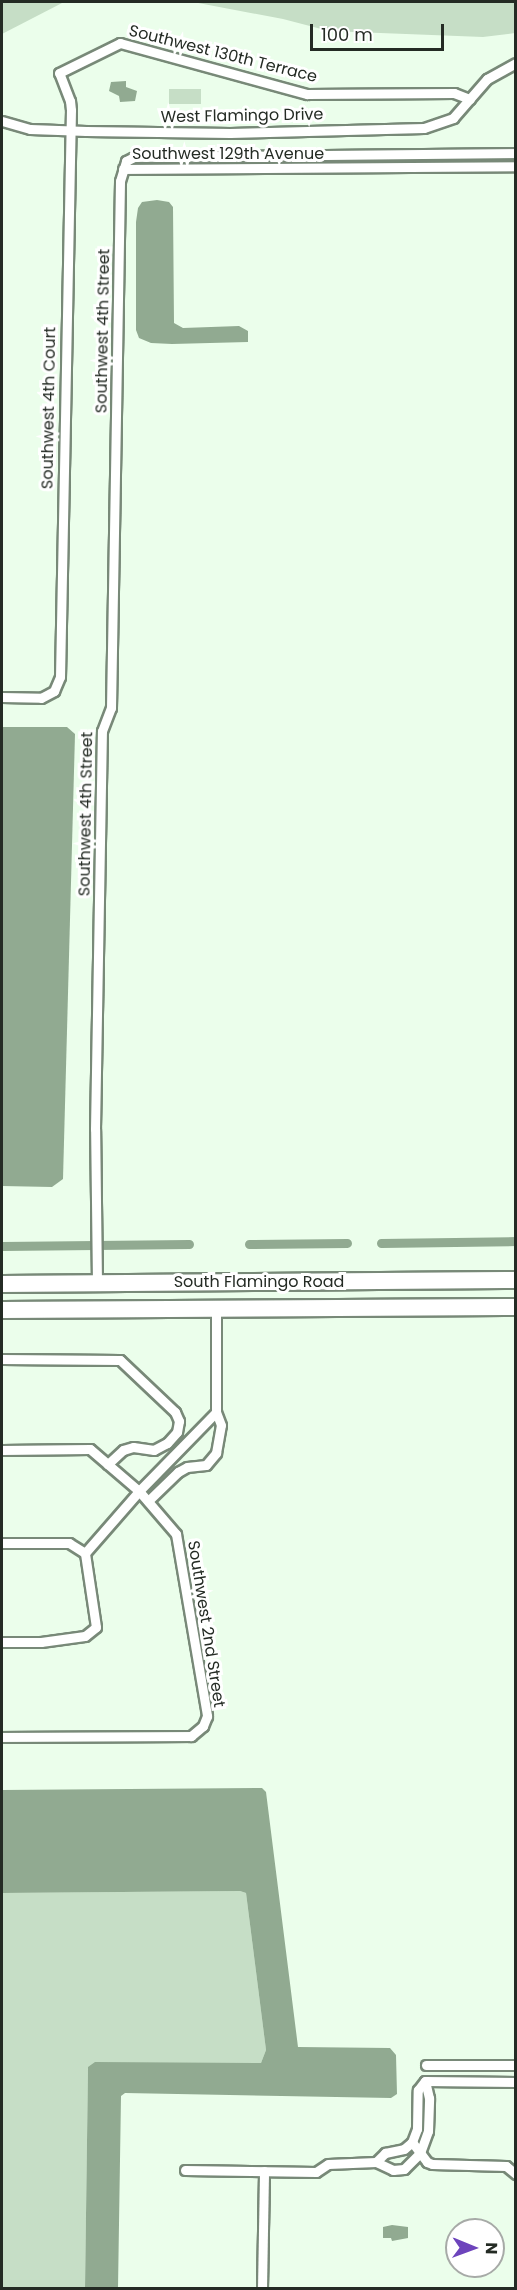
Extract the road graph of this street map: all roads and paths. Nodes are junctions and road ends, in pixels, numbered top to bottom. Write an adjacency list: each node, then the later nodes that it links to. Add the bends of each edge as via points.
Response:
1 (516, 63): 3 (street, via 487,79)
2 (59, 73): 3 (street, Southwest 130th Terrace, via 120,43 307,94 454,93); 5 (street, Southwest 4th Court, via 70,101)
3 (470, 99): 5 (street, West Flamingo Drive, via 453,118 424,128 230,133)
4 (2, 123): 5 (street, West Flamingo Drive, via 30,129)
5 (68, 130): 9 (street, Southwest 4th Court, via 60,677 54,691 41,698)
6 (516, 153): 8 (street, Southwest 129th Avenue, via 134,157 126,161)
7 (516, 166): 8 (street, Southwest 129th Avenue)
8 (123, 169): 12 (street, Southwest 4th Street, via 111,708 102,730)
9 (2, 697)
10 (516, 1280): 11 (highway, South Flamingo Road)
11 (364, 1281): 12 (highway, South Flamingo Road); 15 (highway, via 333,1293 234,1293 221,1299)
12 (97, 1283): 13 (highway, South Flamingo Road)
13 (2, 1284)
14 (516, 1307): 15 (highway, South Flamingo Road)
15 (216, 1308): 16 (highway, South Flamingo Road); 18 (street)
16 (2, 1310)
17 (2, 1359): 20 (street, via 120,1360 175,1412 177,1432 167,1443 154,1450 123,1450)
18 (216, 1412): 21 (street); 22 (street, via 219,1439 211,1461 178,1472)
19 (2, 1450): 20 (street, Southwest 2nd Street, via 90,1449)
20 (108, 1464): 21 (street, Southwest 2nd Street)
21 (140, 1491): 22 (street, Southwest 2nd Street); 24 (street)
22 (148, 1501): 26 (street, Southwest 2nd Street, via 176,1534 207,1716 203,1726 191,1736)
23 (2, 1543): 24 (street, via 69,1543)
24 (85, 1553): 25 (street, via 96,1627 85,1636)
25 (2, 1642)
26 (2, 1737)
27 (426, 2064): 28 (street)
28 (516, 2066)
29 (424, 2081): 30 (street); 31 (street, via 418,2090 417,2129); 32 (street, via 429,2098 428,2131)
30 (516, 2082)
31 (412, 2142): 32 (street); 33 (street, via 404,2149 385,2153)
32 (420, 2153): 33 (street, via 404,2169 393,2170); 36 (street, via 432,2164 506,2166)
33 (376, 2162): 35 (street, via 328,2164 316,2172)
34 (185, 2170): 35 (street)
35 (264, 2171): 37 (street)
36 (516, 2174)
37 (262, 2289)

